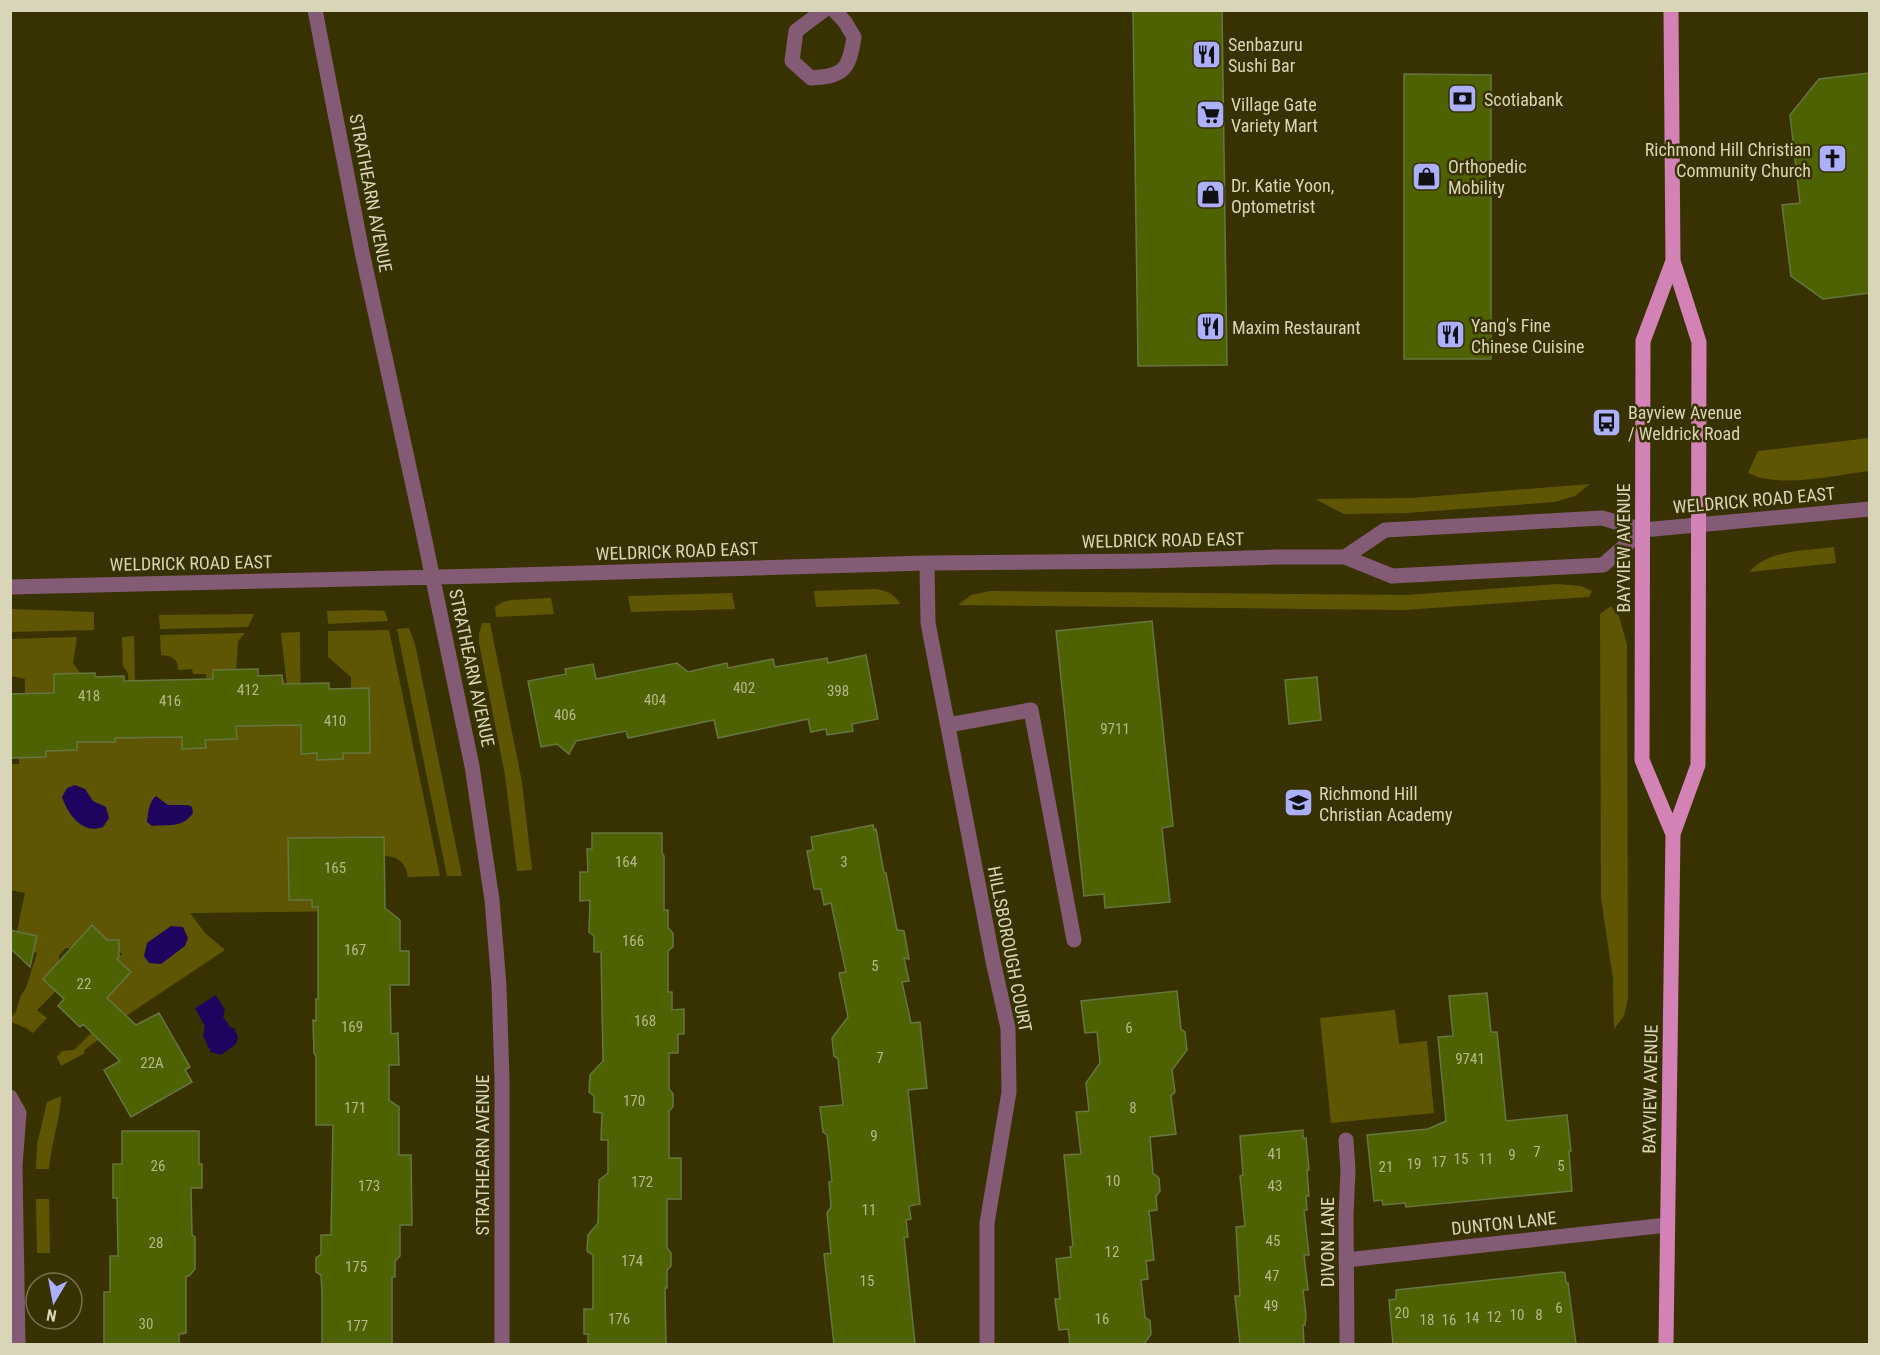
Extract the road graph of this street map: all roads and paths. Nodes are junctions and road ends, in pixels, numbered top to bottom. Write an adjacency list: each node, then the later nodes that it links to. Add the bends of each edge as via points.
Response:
1 (315, 10): 11 (street, STRATHEARN AVENUE, via 362,252)
2 (824, 10): 3 (street, via 796,31 792,61 811,78 834,76 850,61 854,37)
3 (834, 10)
4 (1671, 10): 5 (main road, BAYVIEW AVENUE)
5 (1673, 261): 7 (main road, BAYVIEW AVENUE, via 1698,342); 8 (main road, BAYVIEW AVENUE, via 1643,341)
6 (1869, 509): 7 (street, WELDRICK ROAD EAST)
7 (1698, 525): 8 (street, WELDRICK ROAD EAST); 14 (main road, BAYVIEW AVENUE, via 1698,765)
8 (1642, 530): 9 (street, WELDRICK ROAD EAST, via 1602,518 1385,530); 9 (street, WELDRICK ROAD EAST, via 1602,565 1392,576); 14 (main road, BAYVIEW AVENUE, via 1642,760)
9 (1345, 557): 10 (street, WELDRICK ROAD EAST)
10 (927, 563): 11 (street, WELDRICK ROAD EAST); 13 (street, HILLSBOROUGH COURT, via 928,623)
11 (433, 577): 12 (street, WELDRICK ROAD EAST); 21 (street, STRATHEARN AVENUE, via 472,766 492,900 502,1078)
12 (10, 587)
13 (948, 725): 15 (street, via 1031,710); 22 (street, HILLSBOROUGH COURT, via 1008,1028 1009,1092 987,1223)
14 (1673, 834): 18 (main road, BAYVIEW AVENUE)
15 (1074, 940)
16 (10, 1097): 20 (street, via 18,1113)
17 (1346, 1140): 19 (street, DIVON LANE)
18 (1667, 1225): 19 (street, DUNTON LANE); 24 (main road, BAYVIEW AVENUE)
19 (1346, 1260): 23 (street, DIVON LANE)
20 (18, 1344)
21 (502, 1344)
22 (987, 1344)
23 (1347, 1344)
24 (1666, 1344)

